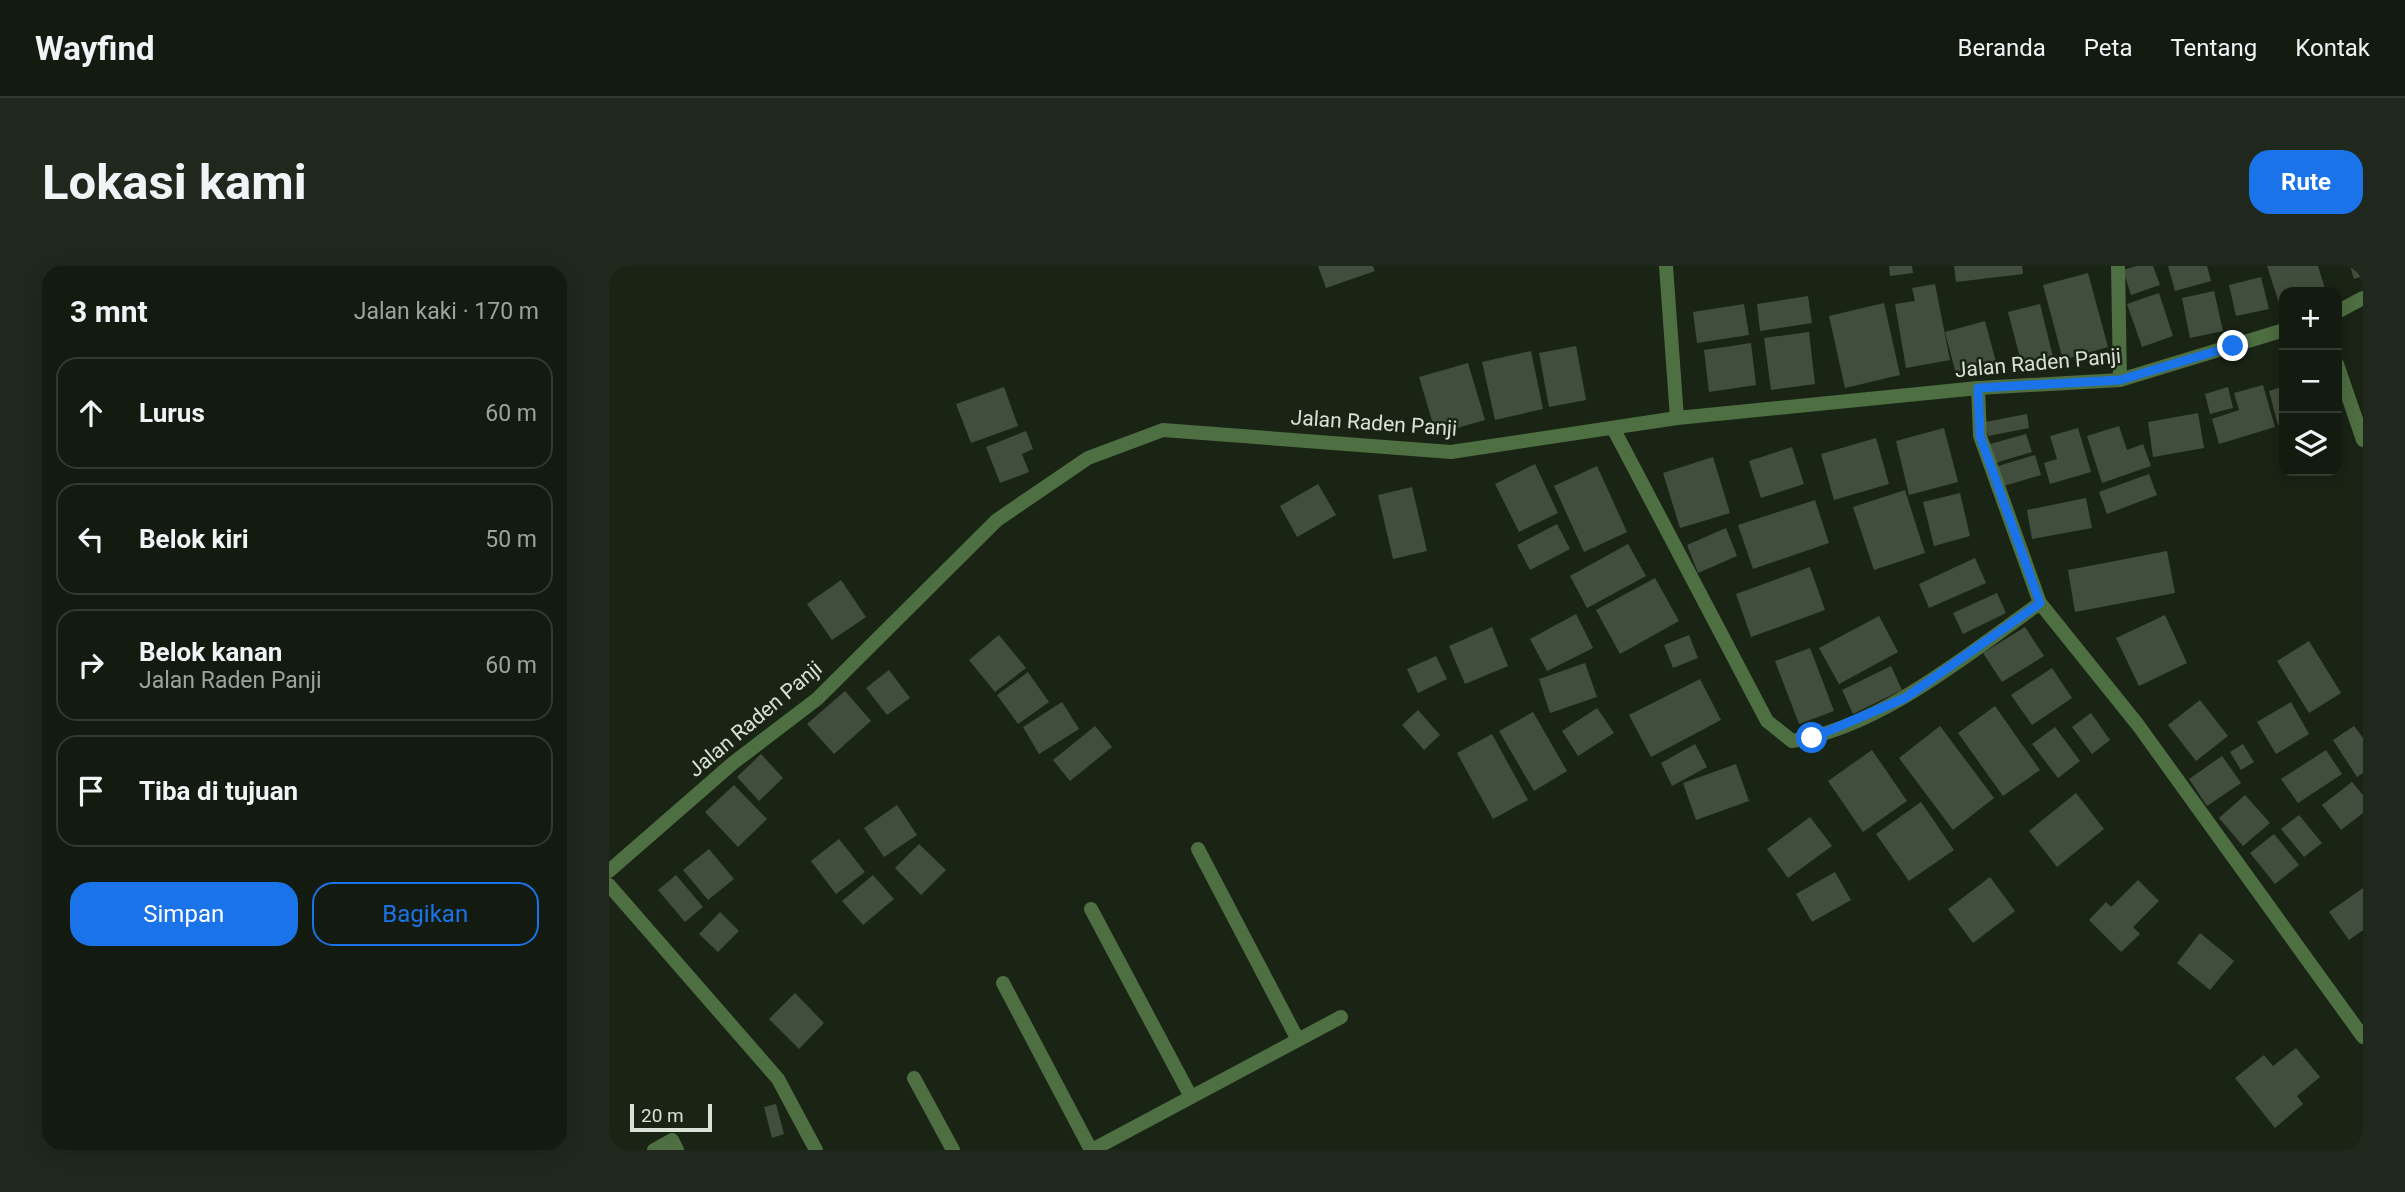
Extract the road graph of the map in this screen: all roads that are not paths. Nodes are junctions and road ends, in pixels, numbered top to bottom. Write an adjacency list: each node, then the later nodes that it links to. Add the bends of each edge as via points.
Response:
1 (1666, 266): 9 (street)
2 (2118, 266): 7 (street)
3 (2363, 298): 4 (street)
4 (2342, 309)
5 (2279, 332): 7 (street, Jalan Raden Panji)
6 (2342, 379): 11 (street)
7 (2120, 380): 8 (street, Jalan Raden Panji)
8 (1978, 388): 9 (street, Jalan Raden Panji); 12 (street, via 1980,436)
9 (1677, 418): 10 (street, Jalan Raden Panji)
10 (1613, 428): 12 (street, via 1767,721 1792,741 1812,738 1905,698); 14 (street, Jalan Raden Panji, via 1451,452 1163,430 1088,458 997,520 817,699 733,763)
11 (2363, 440)
12 (2040, 603): 19 (street, via 2138,725)
13 (1198, 849): 20 (street)
14 (609, 871)
15 (609, 885): 25 (street, via 778,1079)
16 (1091, 909): 22 (street)
17 (1003, 983): 27 (street)
18 (1341, 1017): 20 (street)
19 (2363, 1037)
20 (1299, 1040): 22 (street)
21 (914, 1078): 26 (street)
22 (1191, 1097): 27 (street)
23 (654, 1150): 24 (street, via 672,1140)
24 (677, 1150)
25 (815, 1150)
26 (953, 1150)
27 (1092, 1150)

